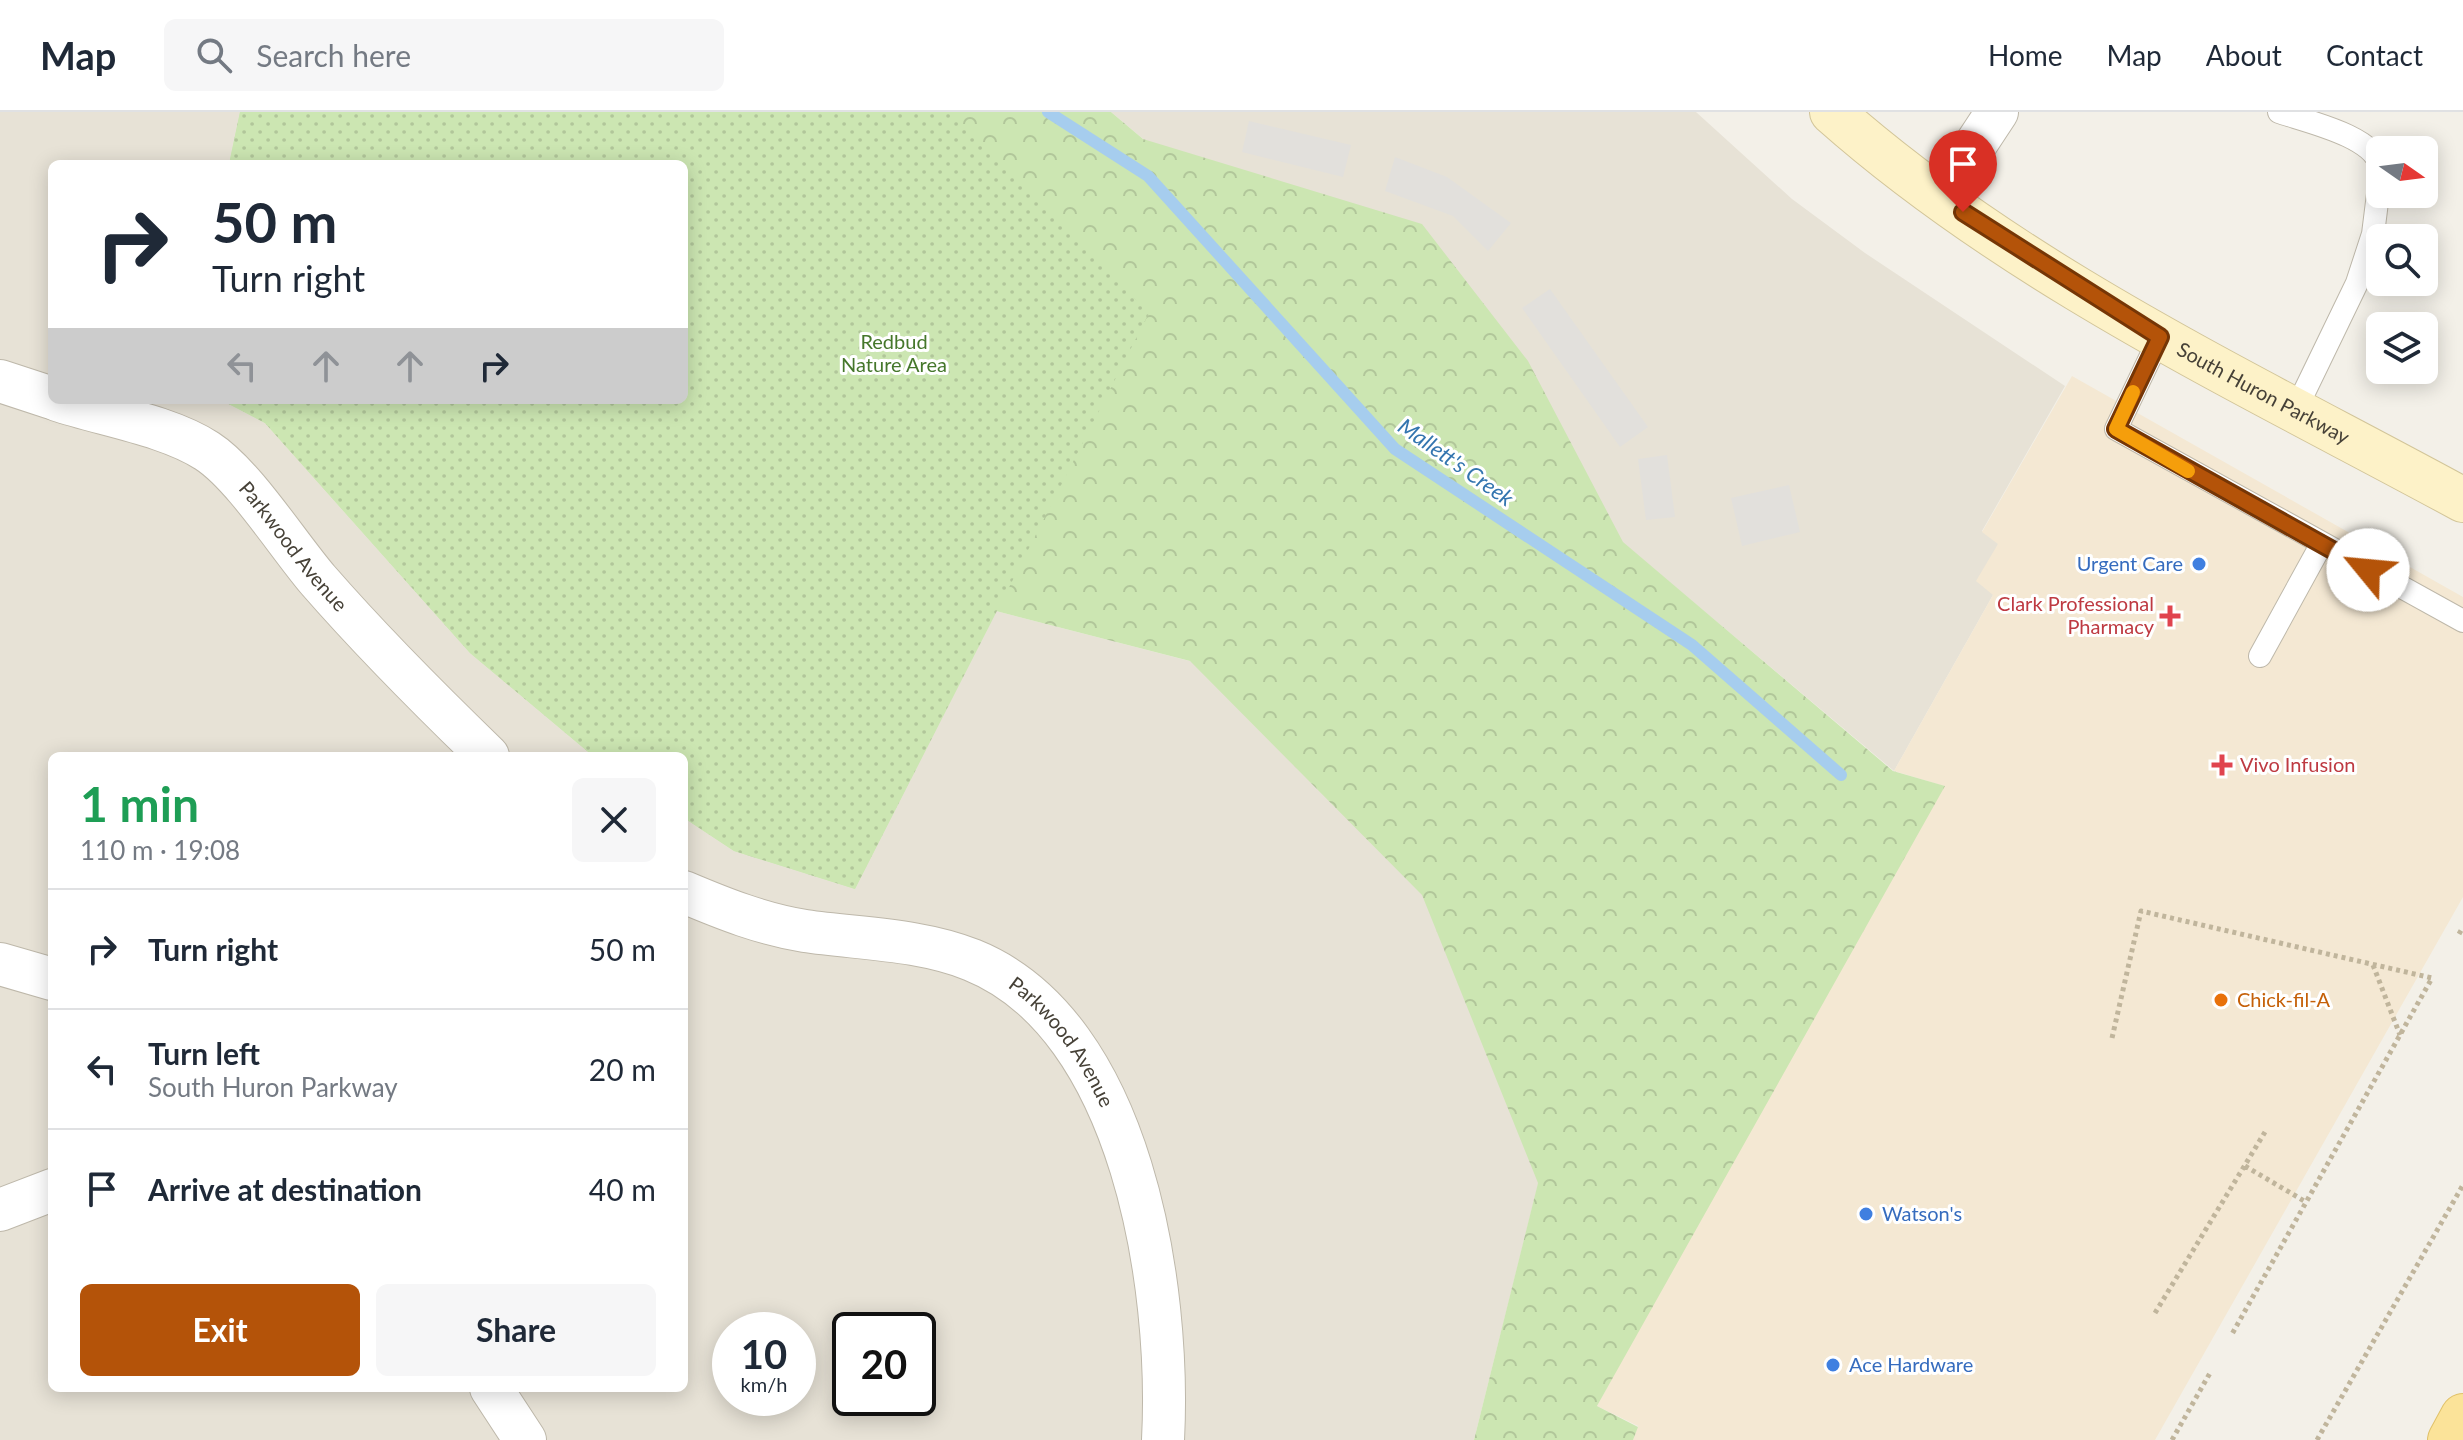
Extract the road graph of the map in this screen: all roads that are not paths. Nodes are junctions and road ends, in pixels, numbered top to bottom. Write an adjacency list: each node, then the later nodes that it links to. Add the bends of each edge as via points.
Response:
1 (1832, 112): 5 (main road, South Huron Parkway)
2 (1997, 112): 5 (street)
3 (2279, 112): 4 (lane)
4 (2366, 146)
5 (1941, 197): 7 (main road, South Huron Parkway)
6 (2376, 208): 11 (lane, via 2357,283)
7 (2160, 337): 11 (main road, South Huron Parkway); 13 (lane, via 2116,429)
8 (0, 381): 9 (street, Parkwood Avenue)
9 (48, 397)
10 (70, 404): 16 (street, Parkwood Avenue, via 207,451 399,669)
11 (2296, 409): 12 (main road, South Huron Parkway)
12 (2463, 500)
13 (2321, 545): 14 (lane); 15 (lane)
14 (2463, 621)
15 (2260, 656)
16 (484, 752)
17 (688, 894): 25 (street, Parkwood Avenue, via 744,918 921,946 972,960 1013,981 1050,1015 1084,1056 1114,1117 1133,1180 1158,1286 1166,1389)
18 (0, 964): 19 (street)
19 (48, 978)
20 (48, 1192): 21 (street)
21 (0, 1210)
22 (494, 1392): 24 (street)
23 (2463, 1416): 26 (main road)
24 (525, 1440)
25 (1163, 1440)
26 (2450, 1440)

